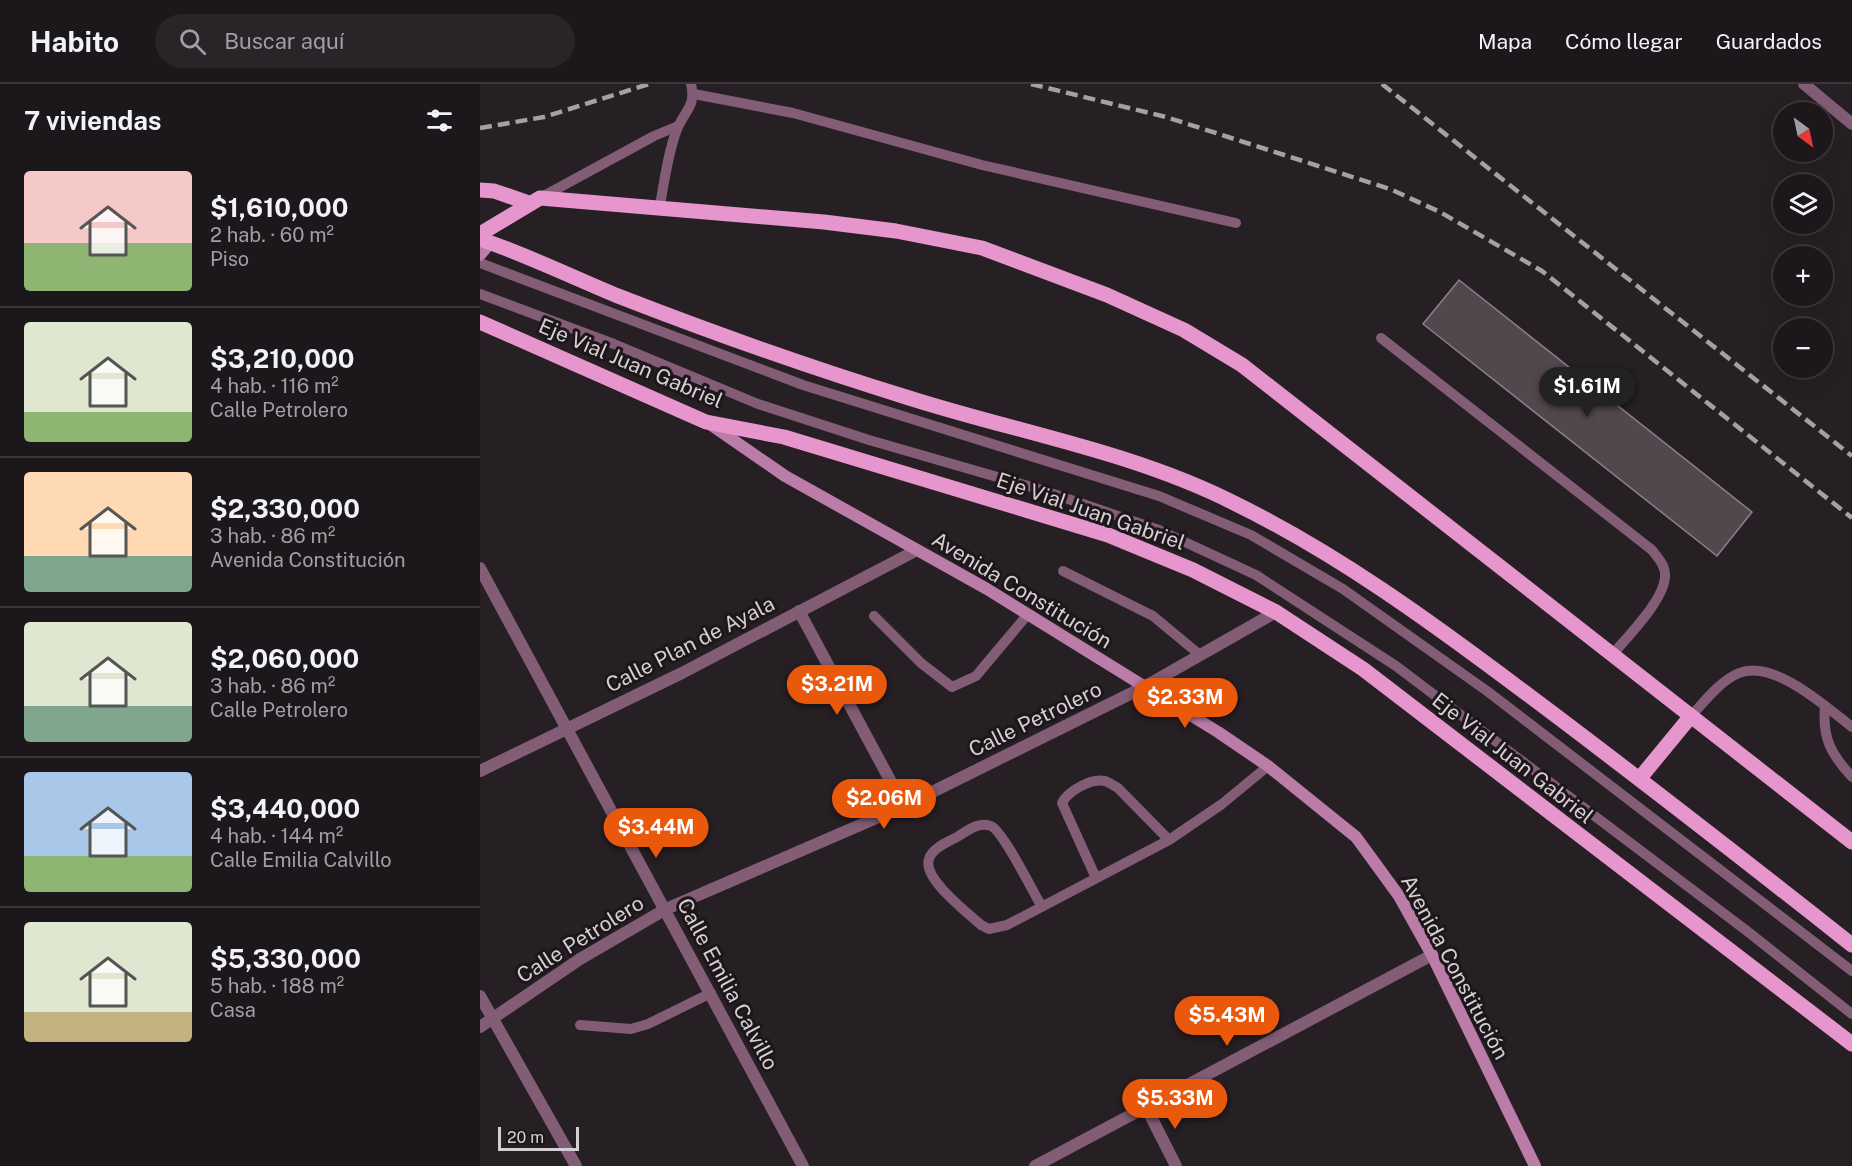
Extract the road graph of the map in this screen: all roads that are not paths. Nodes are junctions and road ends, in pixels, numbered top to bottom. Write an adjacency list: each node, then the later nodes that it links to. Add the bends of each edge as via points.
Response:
1 (1804, 84): 3 (street)
2 (692, 89): 4 (lane, via 690,111); 8 (lane, via 982,165)
3 (1852, 124)
4 (678, 126): 6 (lane); 7 (lane)
5 (480, 190): 6 (main road)
6 (534, 200): 7 (main road); 9 (main road)
7 (658, 210): 23 (main road, via 896,231 982,248 1116,299 1184,330 1242,365)
8 (1236, 223)
9 (483, 239): 10 (street); 33 (main road, via 618,296 769,352 910,399 1072,443 1233,502 1374,584)
10 (480, 255)
11 (480, 263): 42 (lane, via 803,385 1159,496 1251,535 1343,589 1477,684)
12 (480, 294): 45 (lane, via 758,404 1042,490 1159,530 1256,574 1396,666)
13 (480, 322): 15 (main road, Eje Vial Juan Gabriel)
14 (1381, 338): 23 (lane, via 1652,550 1662,563 1665,576 1660,594)
15 (706, 422): 16 (street, Avenida Constitución, via 785,476); 20 (main road, Eje Vial Juan Gabriel, via 783,436 1097,531 1193,570)
16 (917, 550): 19 (street, Calle Plan de Ayala); 21 (street, Avenida Constitución)
17 (480, 568): 29 (street, Calle Emilia Calvillo)
18 (1063, 571): 24 (lane, via 1152,616)
19 (799, 611): 29 (street, Calle Plan de Ayala); 34 (street)
20 (1276, 612): 24 (street, Calle Petrolero); 49 (main road, Eje Vial Juan Gabriel, via 1363,669)
21 (1028, 614): 22 (lane, via 976,676 952,687 921,663); 25 (street, Avenida Constitución)
22 (874, 616)
23 (1613, 654): 27 (main road)
24 (1200, 655): 25 (street, Calle Petrolero)
25 (1144, 687): 30 (street, Avenida Constitución); 34 (street, Calle Petrolero)
26 (1825, 706): 27 (lane, via 1784,678 1741,672 1726,681); 28 (lane); 32 (lane, via 1823,723 1829,750)
27 (1691, 716): 33 (main road); 36 (main road)
28 (1852, 727)
29 (566, 728): 31 (street, Calle Plan de Ayala); 39 (street, Calle Emilia Calvillo)
30 (1268, 766): 35 (lane); 41 (street, Avenida Constitución, via 1363,846 1399,896)
31 (480, 771)
32 (1852, 777)
33 (1640, 778): 40 (main road)
34 (903, 806): 39 (street, Calle Petrolero)
35 (1169, 840): 37 (lane); 37 (lane, via 1110,783 1095,781 1074,790 1062,803)
36 (1852, 842)
37 (1096, 878): 38 (lane)
38 (1042, 907): 38 (lane, via 992,826 975,826 929,857 930,875 981,925 1007,925)
39 (666, 909): 43 (street, Calle Emilia Calvillo); 46 (street, Calle Petrolero, via 580,959)
40 (1852, 945)
41 (1432, 955): 50 (street); 55 (street, Avenida Constitución)
42 (1852, 971)
43 (711, 993): 47 (lane, via 631,1029); 52 (street, Calle Emilia Calvillo)
44 (480, 996): 46 (street)
45 (1852, 1014)
46 (492, 1019): 48 (street, Calle Petrolero); 51 (street)
47 (580, 1025)
48 (480, 1027)
49 (1852, 1044)
50 (1146, 1107): 53 (street); 54 (street)
51 (576, 1166)
52 (803, 1166)
53 (1035, 1166)
54 (1176, 1166)
55 (1535, 1166)

